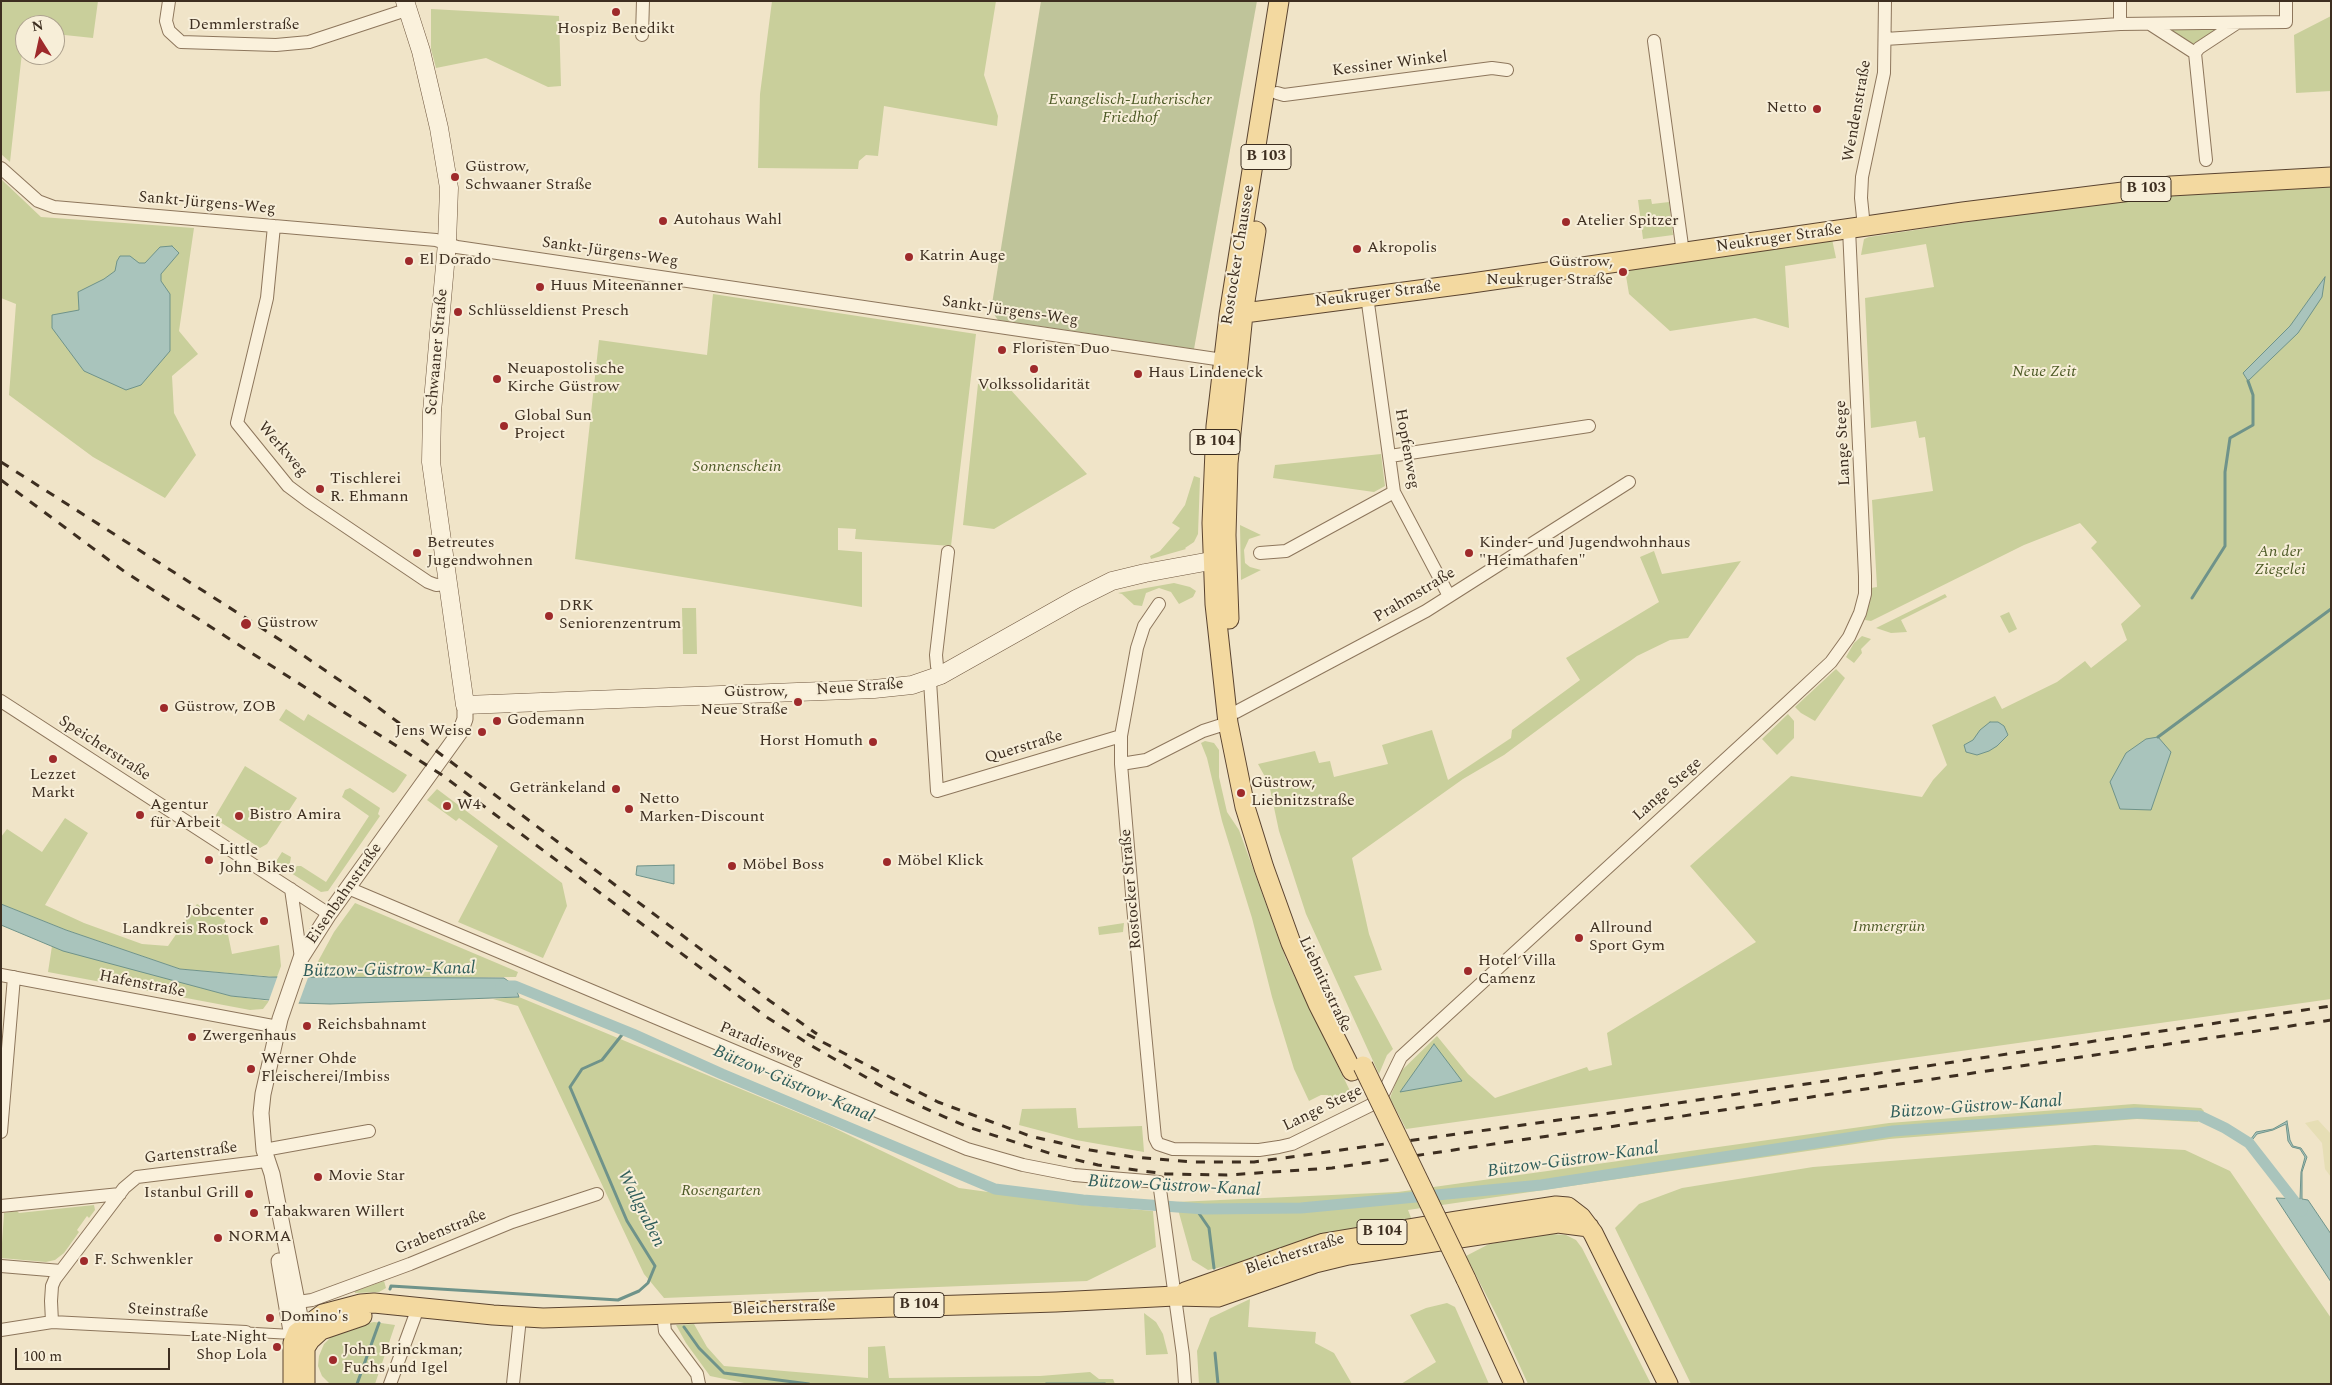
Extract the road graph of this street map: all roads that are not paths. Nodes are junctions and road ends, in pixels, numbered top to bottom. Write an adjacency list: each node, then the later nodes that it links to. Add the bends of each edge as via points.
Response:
1 (169, 1): 8 (street, Demmlerstraße, via 166,21 169,31 181,42 276,45 310,42)
2 (643, 1): 12 (street)
3 (1280, 1): 26 (main road, Rostocker Chaussee / B 103)
4 (1292, 1): 17 (main road, Rostocker Chaussee / B 103)
5 (1885, 1): 13 (street, Wendenstraße)
6 (2120, 1): 10 (street)
7 (2286, 1): 9 (street, via 2286,22)
8 (407, 5): 23 (main road, Schwaaner Straße, via 446,162 449,195)
9 (2237, 22): 11 (street); 15 (street, via 2196,50)
10 (2120, 24): 11 (street); 13 (street)
11 (2150, 24): 15 (street)
12 (642, 35)
13 (1885, 39): 22 (street, Wendenstraße, via 1884,73 1862,177)
14 (1654, 41): 24 (street)
15 (2195, 54): 18 (street)
16 (1507, 70): 17 (street, Kessiner Winkel, via 1492,68)
17 (1277, 93): 26 (main road, Rostocker Chaussee / B 103)
18 (2206, 160)
19 (2, 168): 21 (street, Sankt-Jürgens-Weg, via 38,201 54,206)
20 (2331, 177): 22 (main road, Neukruger Straße / B 103, via 2170,186)
21 (274, 226): 23 (street, Sankt-Jürgens-Weg); 35 (street, Werkweg, via 267,298 237,423 288,486 432,584)
22 (1857, 228): 24 (main road, Neukruger Straße / B 103); 52 (street, Lange Stege, via 1865,594 1855,627 1840,650 1787,703 1400,1057 1387,1087 1371,1105 1292,1144 1279,1147 1259,1150)
23 (447, 243): 27 (street, Sankt-Jürgens-Weg); 35 (main road, Schwaaner Straße, via 432,412 431,462)
24 (1683, 253): 25 (main road, Neukruger Straße / B 103)
25 (1367, 296): 26 (main road, Neukruger Straße / B 103); 29 (street, Hopfenweg)
26 (1236, 314): 27 (main road, Rostocker Chaussee / B 104); 34 (main road, B 104)
27 (1224, 360): 34 (main road, B 104, via 1212,479)
28 (1589, 426): 29 (street)
29 (1390, 456): 31 (street, Hopfenweg)
30 (1629, 482): 36 (street, Prahmstraße)
31 (1394, 492): 33 (street, via 1286,551); 36 (street, Hopfenweg)
32 (948, 552): 38 (street)
33 (1260, 553)
34 (1219, 560): 38 (main road, Neue Straße, via 1112,581); 41 (main road, Liebnitzstraße / B 104)
35 (447, 584): 40 (main road, Schwaaner Straße)
36 (1449, 596): 41 (street, Prahmstraße)
37 (1159, 604): 42 (street, Rostocker Straße, via 1144,626 1137,648)
38 (935, 678): 40 (main road, Neue Straße, via 894,688); 42 (street, Querstraße, via 937,791)
39 (1, 701): 45 (street, Speicherstraße)
40 (466, 706): 44 (street, Eisenbahnstraße, via 460,732)
41 (1232, 718): 43 (street, Prahmstraße, via 1146,760); 59 (main road, Liebnitzstraße / B 104, bridge, via 1275,867 1299,932 1358,1069)
42 (1121, 736): 43 (street, Rostocker Straße)
43 (1121, 764): 52 (street, Rostocker Straße, via 1155,1138 1158,1144)
44 (348, 888): 46 (street, Eisenbahnstraße); 60 (street, Paradiesweg, via 967,1148 1022,1165 1074,1175 1159,1182)
45 (291, 889): 46 (street, Speicherstraße); 47 (street)
46 (329, 914): 47 (street, Eisenbahnstraße)
47 (299, 963): 49 (street, Eisenbahnstraße)
48 (7, 976): 49 (street, Hafenstraße); 51 (street)
49 (278, 1026): 53 (street, Eisenbahnstraße, via 261,1113)
50 (368, 1131): 53 (street, Gartenstraße)
51 (1, 1132)
52 (1168, 1149)
53 (265, 1156): 54 (street, Gartenstraße, via 137,1177); 61 (street, Eisenbahnstraße, via 272,1174); 70 (street, Eisenbahnstraße, via 265,1185)
54 (122, 1191): 56 (street); 58 (street)
55 (597, 1194): 61 (street, Grabenstraße, via 512,1222 410,1264)
56 (1, 1206)
57 (1, 1266): 58 (street)
58 (61, 1271): 67 (street, via 52,1286)
59 (1460, 1280): 76 (main road, B 104); 77 (main road, Liebnitzstraße / B 104)
60 (1175, 1296): 63 (main road, Bleicherstraße / B 104); 75 (street); 78 (main road, Bleicherstraße / B 104, via 1218,1297 1348,1254 1558,1223 1589,1226)
61 (298, 1304): 64 (street); 70 (street, Eisenbahnstraße)
62 (395, 1306): 64 (main road, Bleicherstraße / B 104, via 361,1304); 66 (main road, Bleicherstraße / B 104); 70 (main road, Bleicherstraße)
63 (663, 1313): 66 (main road, Bleicherstraße / B 104); 74 (street, via 665,1331 697,1374)
64 (323, 1314): 70 (main road, Bleicherstraße / B 104)
65 (415, 1316): 72 (street)
66 (520, 1318): 73 (street)
67 (52, 1322): 68 (street, Steinstraße); 69 (street, Steinstraße)
68 (1, 1330)
69 (246, 1332): 70 (street, Steinstraße)
70 (298, 1336): 71 (main road, Eisenbahnstraße)
71 (303, 1383)
72 (390, 1384)
73 (513, 1384)
74 (700, 1384)
75 (1184, 1384)
76 (1502, 1384)
77 (1514, 1384)
78 (1668, 1384)

